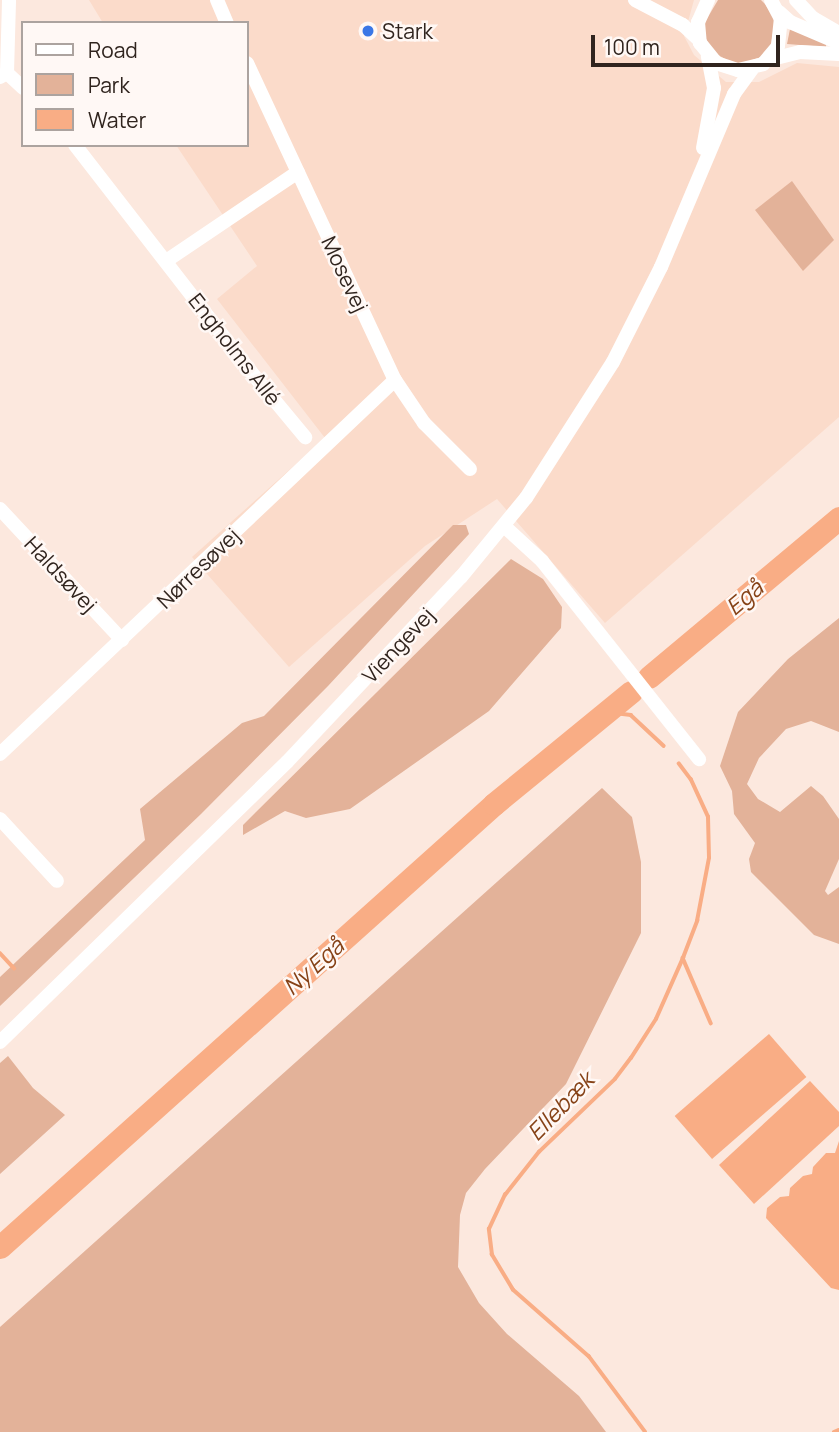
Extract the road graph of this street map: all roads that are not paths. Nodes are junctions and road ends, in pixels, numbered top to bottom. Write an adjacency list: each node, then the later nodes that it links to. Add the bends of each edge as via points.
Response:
1 (9, 0): 16 (street)
2 (217, 0): 7 (street)
3 (635, 0): 9 (street, via 683,25)
4 (708, 0): 9 (street, via 699,17)
5 (796, 0): 8 (street, via 813,18)
6 (773, 3): 10 (street, via 790,22); 13 (street, via 782,26 780,40)
7 (227, 21)
8 (839, 33)
9 (699, 40): 12 (street)
10 (839, 43)
11 (839, 54): 13 (street, via 800,52)
12 (709, 57): 15 (street, via 729,69); 20 (street, Viengevej, via 714,88)
13 (767, 61): 15 (street)
14 (248, 65): 19 (street, Mosevej)
15 (752, 69): 20 (street, Viengevej, via 734,94)
16 (4, 75): 17 (street)
17 (21, 87)
18 (77, 147): 21 (street, Engholms Allé)
19 (298, 172): 21 (street); 22 (street, Mosevej)
20 (698, 174): 26 (street, Viengevej, via 661,267 613,362 577,423)
21 (166, 261): 23 (street, Engholms Allé)
22 (395, 380): 24 (street, Mosevej, via 424,423); 27 (street, Nørresøvej)
23 (305, 437)
24 (470, 469)
25 (0, 509): 27 (street, Haldsøvej)
26 (504, 526): 29 (street, via 542,561); 32 (street, Viengevej, via 287,762)
27 (122, 640): 28 (street, Nørresøvej)
28 (0, 754)
29 (699, 759)
30 (0, 819): 31 (street)
31 (57, 881)
32 (0, 1042)

